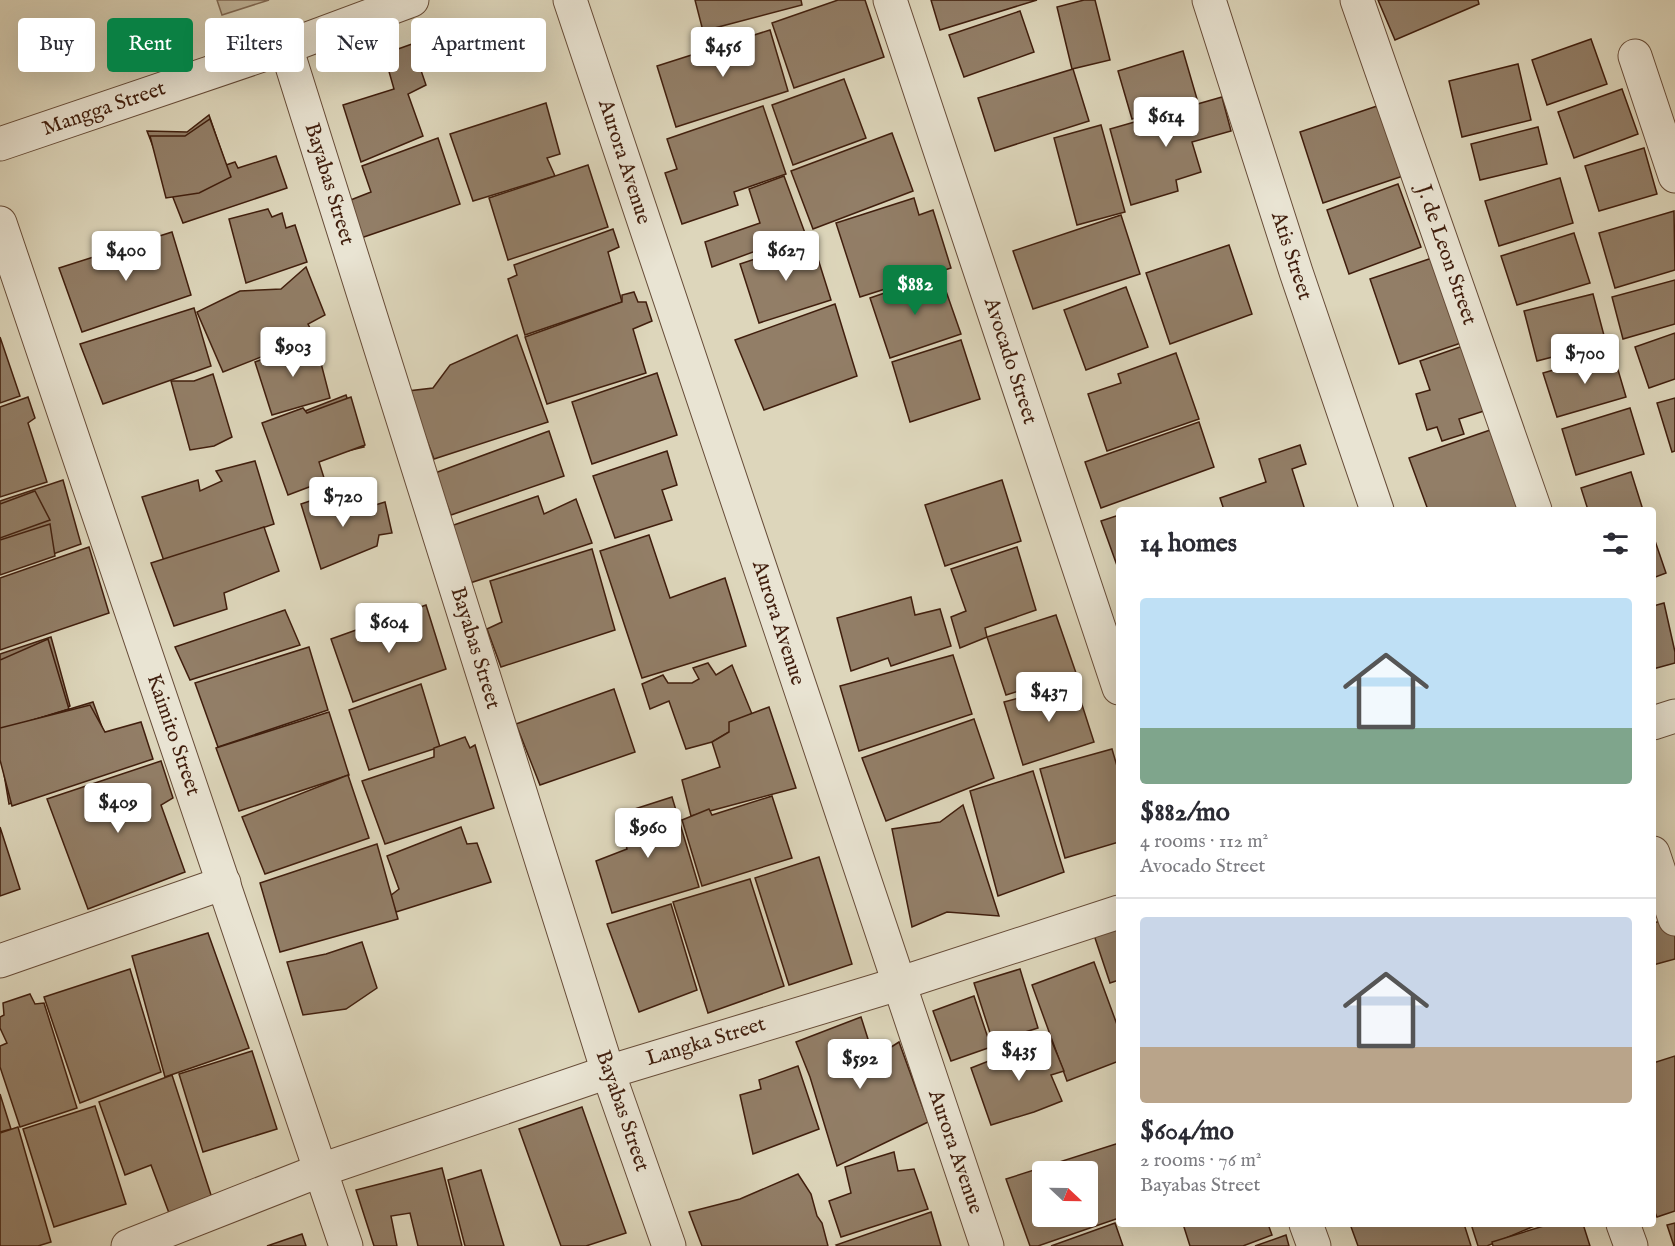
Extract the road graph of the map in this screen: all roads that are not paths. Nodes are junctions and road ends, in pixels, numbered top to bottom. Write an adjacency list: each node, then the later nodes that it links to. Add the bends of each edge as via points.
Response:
1 (412, 0): 6 (street, Mangga Street)
2 (570, 0): 23 (street, Aurora Avenue)
3 (890, 0): 15 (street, Avocado Street)
4 (1209, 0): 13 (street, Atis Street)
5 (1357, 0): 14 (street, J. de Leon Street)
6 (304, 40)
7 (1635, 56): 11 (street)
8 (212, 72): 10 (street, Mangga Street)
9 (294, 72): 24 (street, Bayabas Street)
10 (0, 144)
11 (1675, 176)
12 (0, 223): 19 (street, Kaimito Street)
13 (1376, 507)
14 (1534, 507)
15 (1116, 679)
16 (1675, 716): 17 (street)
17 (1656, 722)
18 (1656, 862): 21 (street)
19 (224, 883): 22 (street); 25 (street, Kaimito Street)
20 (1116, 913): 23 (street, Langka Street)
21 (1675, 919)
22 (0, 961)
23 (898, 984): 24 (street, Langka Street); 31 (street, Aurora Avenue)
24 (608, 1072): 25 (street, Langka Street); 30 (street, Bayabas Street)
25 (321, 1170): 28 (street, Langka Street); 29 (street, Kaimito Street)
26 (1307, 1227): 32 (street)
27 (1624, 1227): 33 (street)
28 (128, 1246)
29 (346, 1246)
30 (669, 1246)
31 (987, 1246)
32 (1314, 1246)
33 (1631, 1246)

